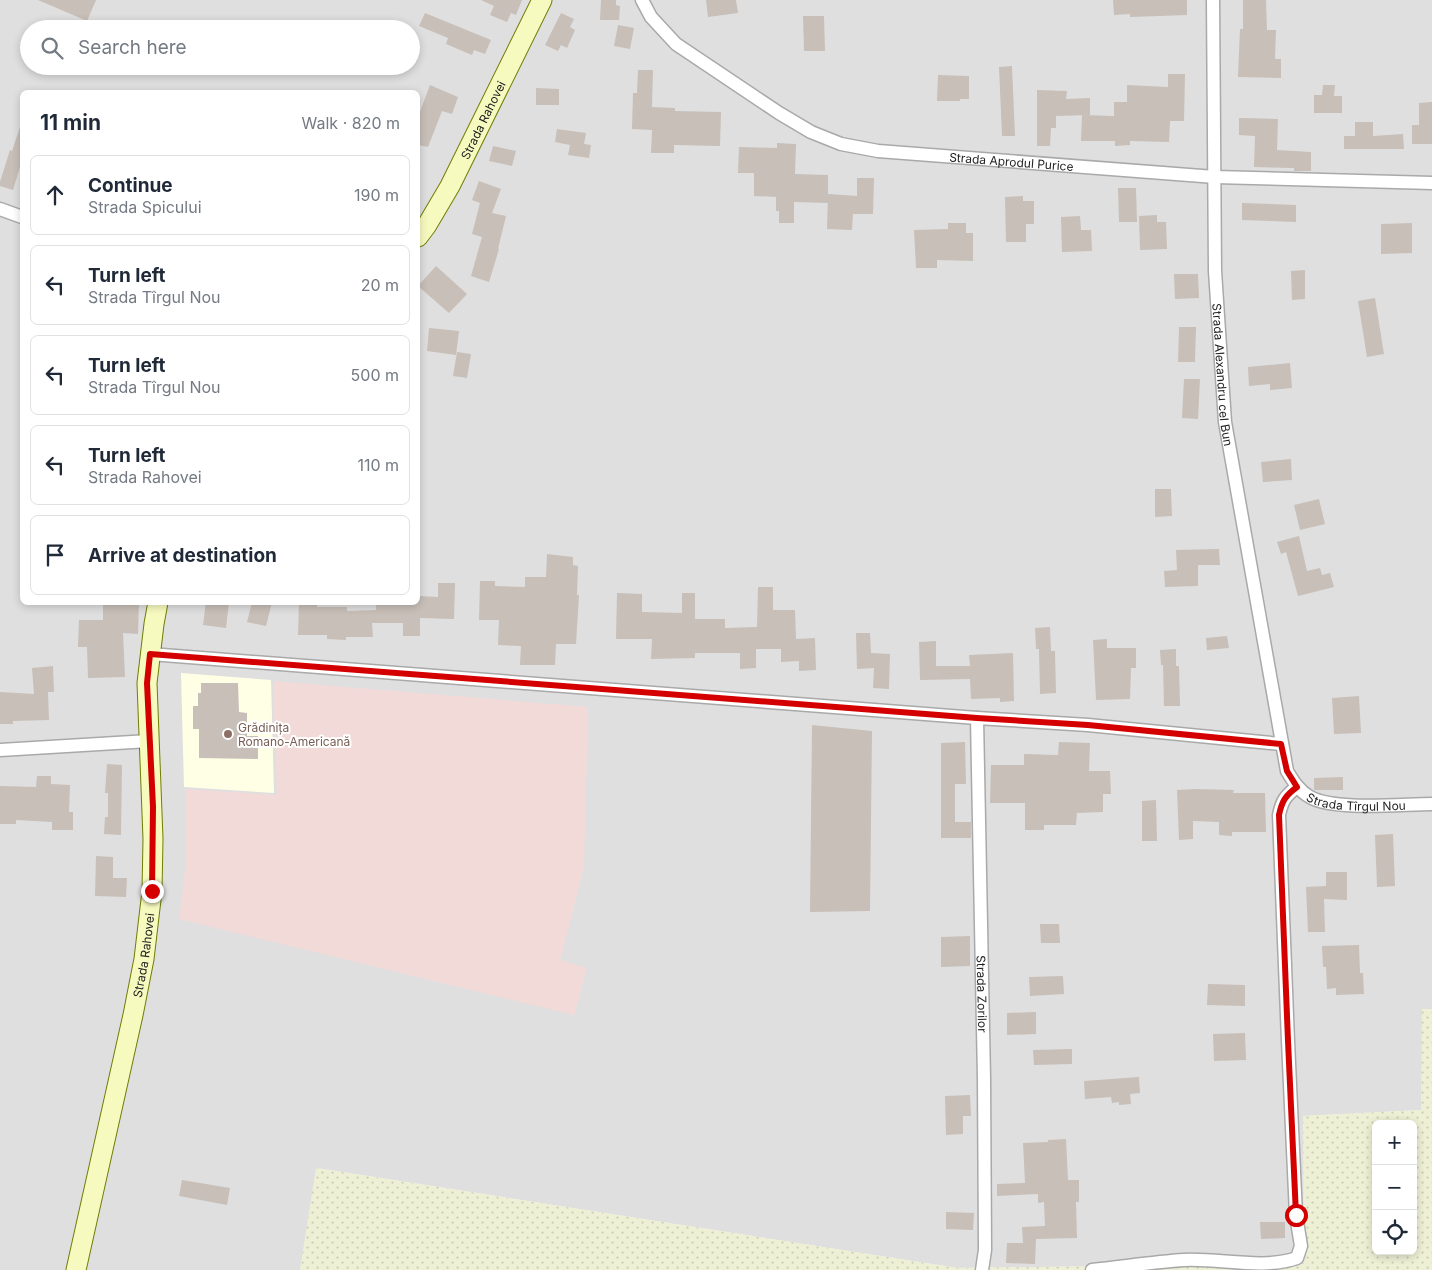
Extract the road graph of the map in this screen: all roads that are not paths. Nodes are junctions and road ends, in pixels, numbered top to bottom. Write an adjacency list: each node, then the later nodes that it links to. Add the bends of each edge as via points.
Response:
1 (542, 0): 8 (main road, Strada Rahovei, via 450,186)
2 (642, 0): 4 (street, Strada Aprodul Purice, via 651,17 676,44 787,118 841,144 888,152)
3 (1213, 0): 4 (street, Strada Alexandru cel Bun)
4 (1215, 177): 5 (street, Strada Aprodul Purice); 13 (street, Strada Alexandru cel Bun, via 1215,271 1225,422)
5 (1432, 182)
6 (0, 209): 7 (street)
7 (20, 216)
8 (420, 235)
9 (158, 605): 10 (main road, Strada Rahovei)
10 (150, 654): 11 (street); 12 (main road, Strada Rahovei, via 147,683)
11 (977, 718): 13 (street); 18 (street, Strada Zorilor, via 984,1079 985,1250)
12 (149, 741): 14 (street); 17 (main road, Strada Rahovei, via 152,891 144,959)
13 (1281, 744): 15 (street, Strada Tîrgul Nou, via 1287,771)
14 (0, 750)
15 (1297, 787): 16 (street, Strada Tîrgul Nou, via 1308,797 1343,805); 19 (street, via 1282,802 1279,815 1296,1215 1301,1246 1297,1258 1266,1265 1185,1260)
16 (1432, 804)
17 (76, 1270)
18 (982, 1270)
19 (1092, 1270)

